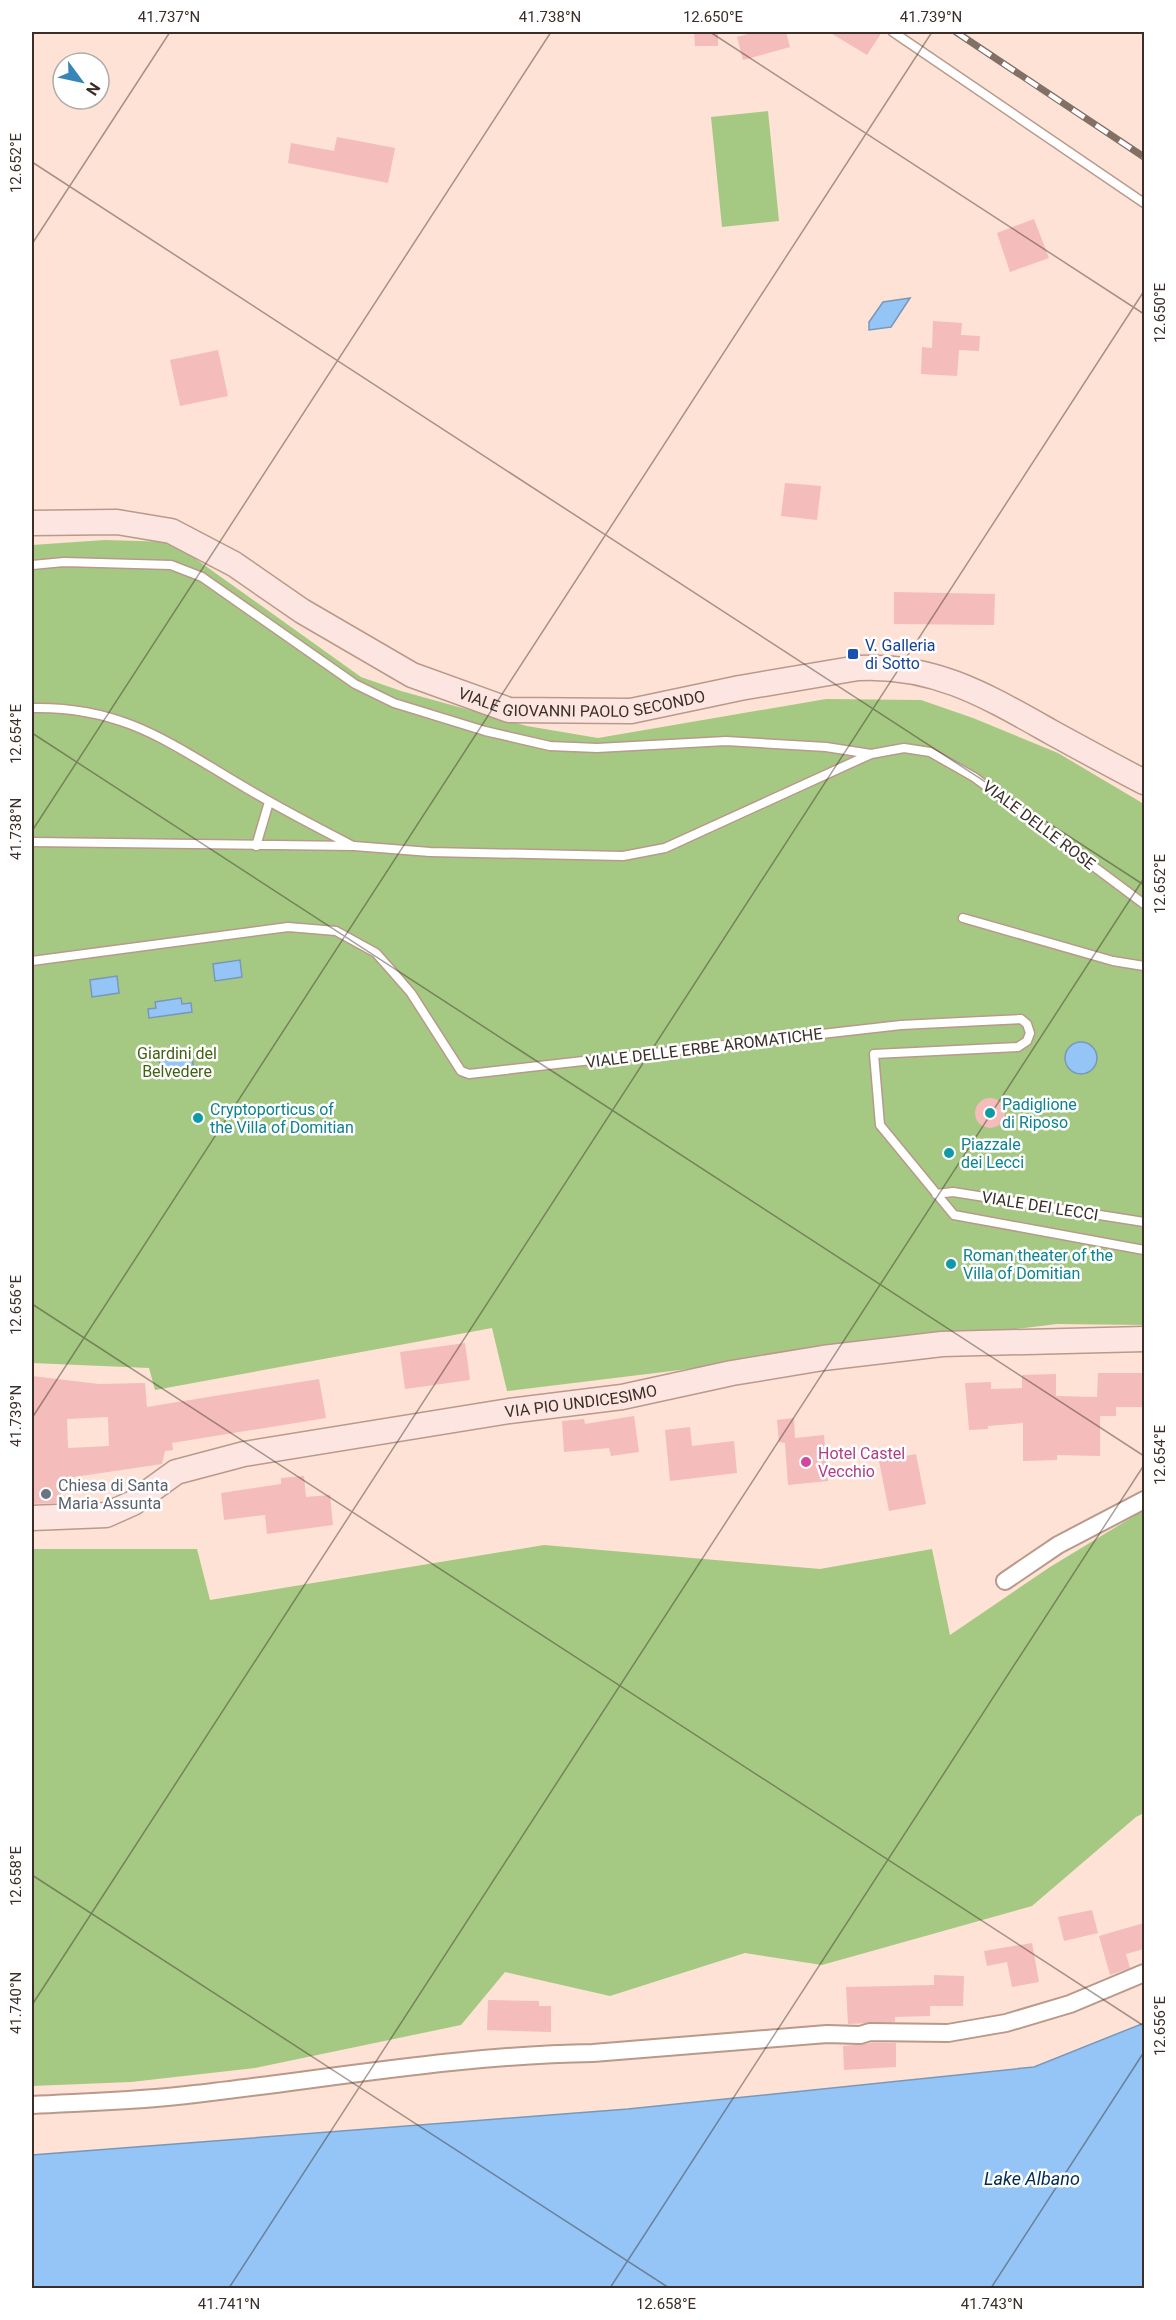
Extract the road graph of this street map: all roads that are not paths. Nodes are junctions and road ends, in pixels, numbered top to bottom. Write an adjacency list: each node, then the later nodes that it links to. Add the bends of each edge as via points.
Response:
1 (893, 32): 2 (lane)
2 (1144, 203)
3 (32, 524): 7 (main road, VIALE GIOVANNI PAOLO SECONDO, via 117,522 171,531 234,564 302,611 412,675 509,710 631,711 858,668 912,670 951,680 995,700)
4 (32, 565): 6 (lane, via 171,565 202,577 355,684 394,703 539,744 597,748 726,741)
5 (32, 708): 8 (lane, via 85,711 132,723)
6 (871, 754): 11 (lane, via 665,848 623,856 430,852); 12 (lane, VIALE DELLE ROSE, via 904,748 930,752 974,777)
7 (1144, 782)
8 (269, 802): 10 (lane); 11 (lane)
9 (32, 842): 10 (lane)
10 (256, 846): 11 (lane)
11 (354, 846)
12 (1144, 904)
13 (963, 918): 15 (lane, via 1113,961)
14 (32, 961): 16 (lane, VIALE DELLE ERBE AROMATICHE, via 288,927 336,931 376,953 411,993 460,1071 469,1074 901,1025 1021,1019 1030,1033 1018,1047 874,1054 880,1125)
15 (1144, 966)
16 (936, 1194): 17 (lane, VIALE DEI LECCI, via 953,1192); 18 (lane, VIALE DEI LECCI, via 954,1215)
17 (1144, 1222)
18 (1144, 1250)
19 (1144, 1339): 21 (main road, VIA PIO UNDICESIMO, via 942,1344 823,1358 622,1397 498,1412 244,1454 176,1472 133,1503 106,1515)
20 (1144, 1500): 22 (street, via 1058,1545)
21 (32, 1518)
22 (1005, 1581)
23 (1144, 1974): 24 (street, via 1070,2004 1006,2023 948,2033 827,2034 549,2054 167,2097)
24 (32, 2105)

